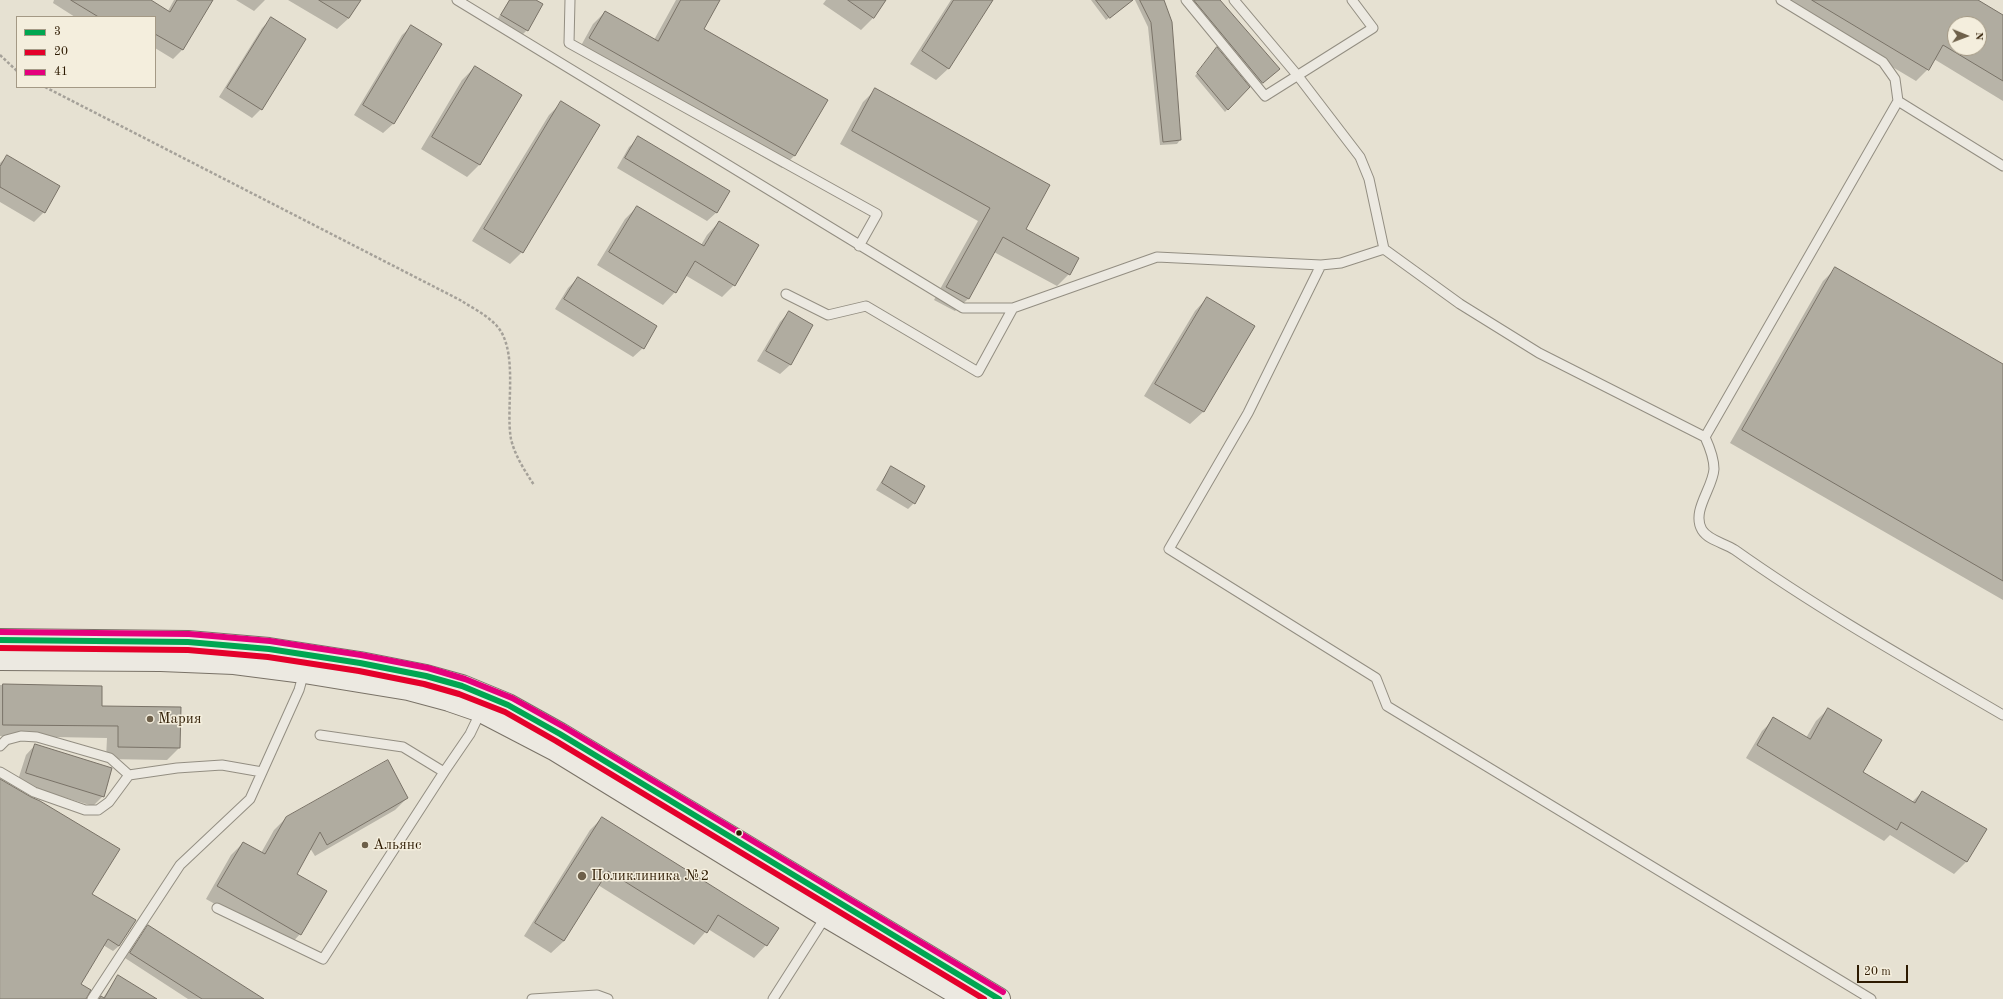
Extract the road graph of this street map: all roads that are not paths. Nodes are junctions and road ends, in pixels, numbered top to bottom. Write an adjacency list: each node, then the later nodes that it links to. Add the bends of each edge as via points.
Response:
1 (457, 0): 10 (lane)
2 (570, 0): 10 (lane, via 569,43 876,214)
3 (1186, 0): 7 (lane, via 1265,96)
4 (1234, 0): 7 (lane)
5 (1352, 0): 7 (lane, via 1373,28)
6 (1781, 0): 8 (lane, via 1883,62 1894,80)
7 (1298, 76): 11 (lane, via 1360,157 1369,179)
8 (1898, 101): 9 (lane); 15 (lane)
9 (2003, 166)
10 (859, 246): 14 (lane, via 963,308)
11 (1384, 249): 12 (lane, via 1341,263); 15 (lane, via 1460,304 1539,353)
12 (1321, 265): 14 (lane, via 1157,257); 35 (lane, via 1248,413 1169,549 1376,678 1387,706)
13 (786, 294): 14 (lane, via 828,315 866,306 978,372)
14 (1013, 308)
15 (1705, 437): 20 (lane, via 1712,453 1714,468 1699,520 1708,536 1732,548 1792,590)
16 (0, 640): 28 (main road, via 188,642 269,649 426,676 462,686 508,705 560,734)
17 (0, 659): 18 (main road, via 234,663)
18 (304, 672): 19 (main road, via 408,689); 24 (lane, via 299,690)
19 (481, 711): 25 (lane, via 470,734); 28 (main road, via 554,749)
20 (2003, 715)
21 (320, 735): 25 (lane, via 403,747)
22 (0, 746): 26 (lane, via 6,740 21,736 37,737 110,758)
23 (0, 772): 26 (lane, via 34,792 85,810 98,810 109,802)
24 (262, 772): 26 (lane, via 222,765); 29 (lane, via 250,799 180,865)
25 (444, 772): 27 (lane, via 323,959)
26 (129, 775)
27 (218, 908)
28 (831, 909): 32 (lane); 33 (main road); 34 (main road)
29 (92, 999)
30 (532, 999): 31 (lane, via 597,995)
31 (608, 999)
32 (772, 999)
33 (967, 999)
34 (999, 999)
35 (1871, 999)

